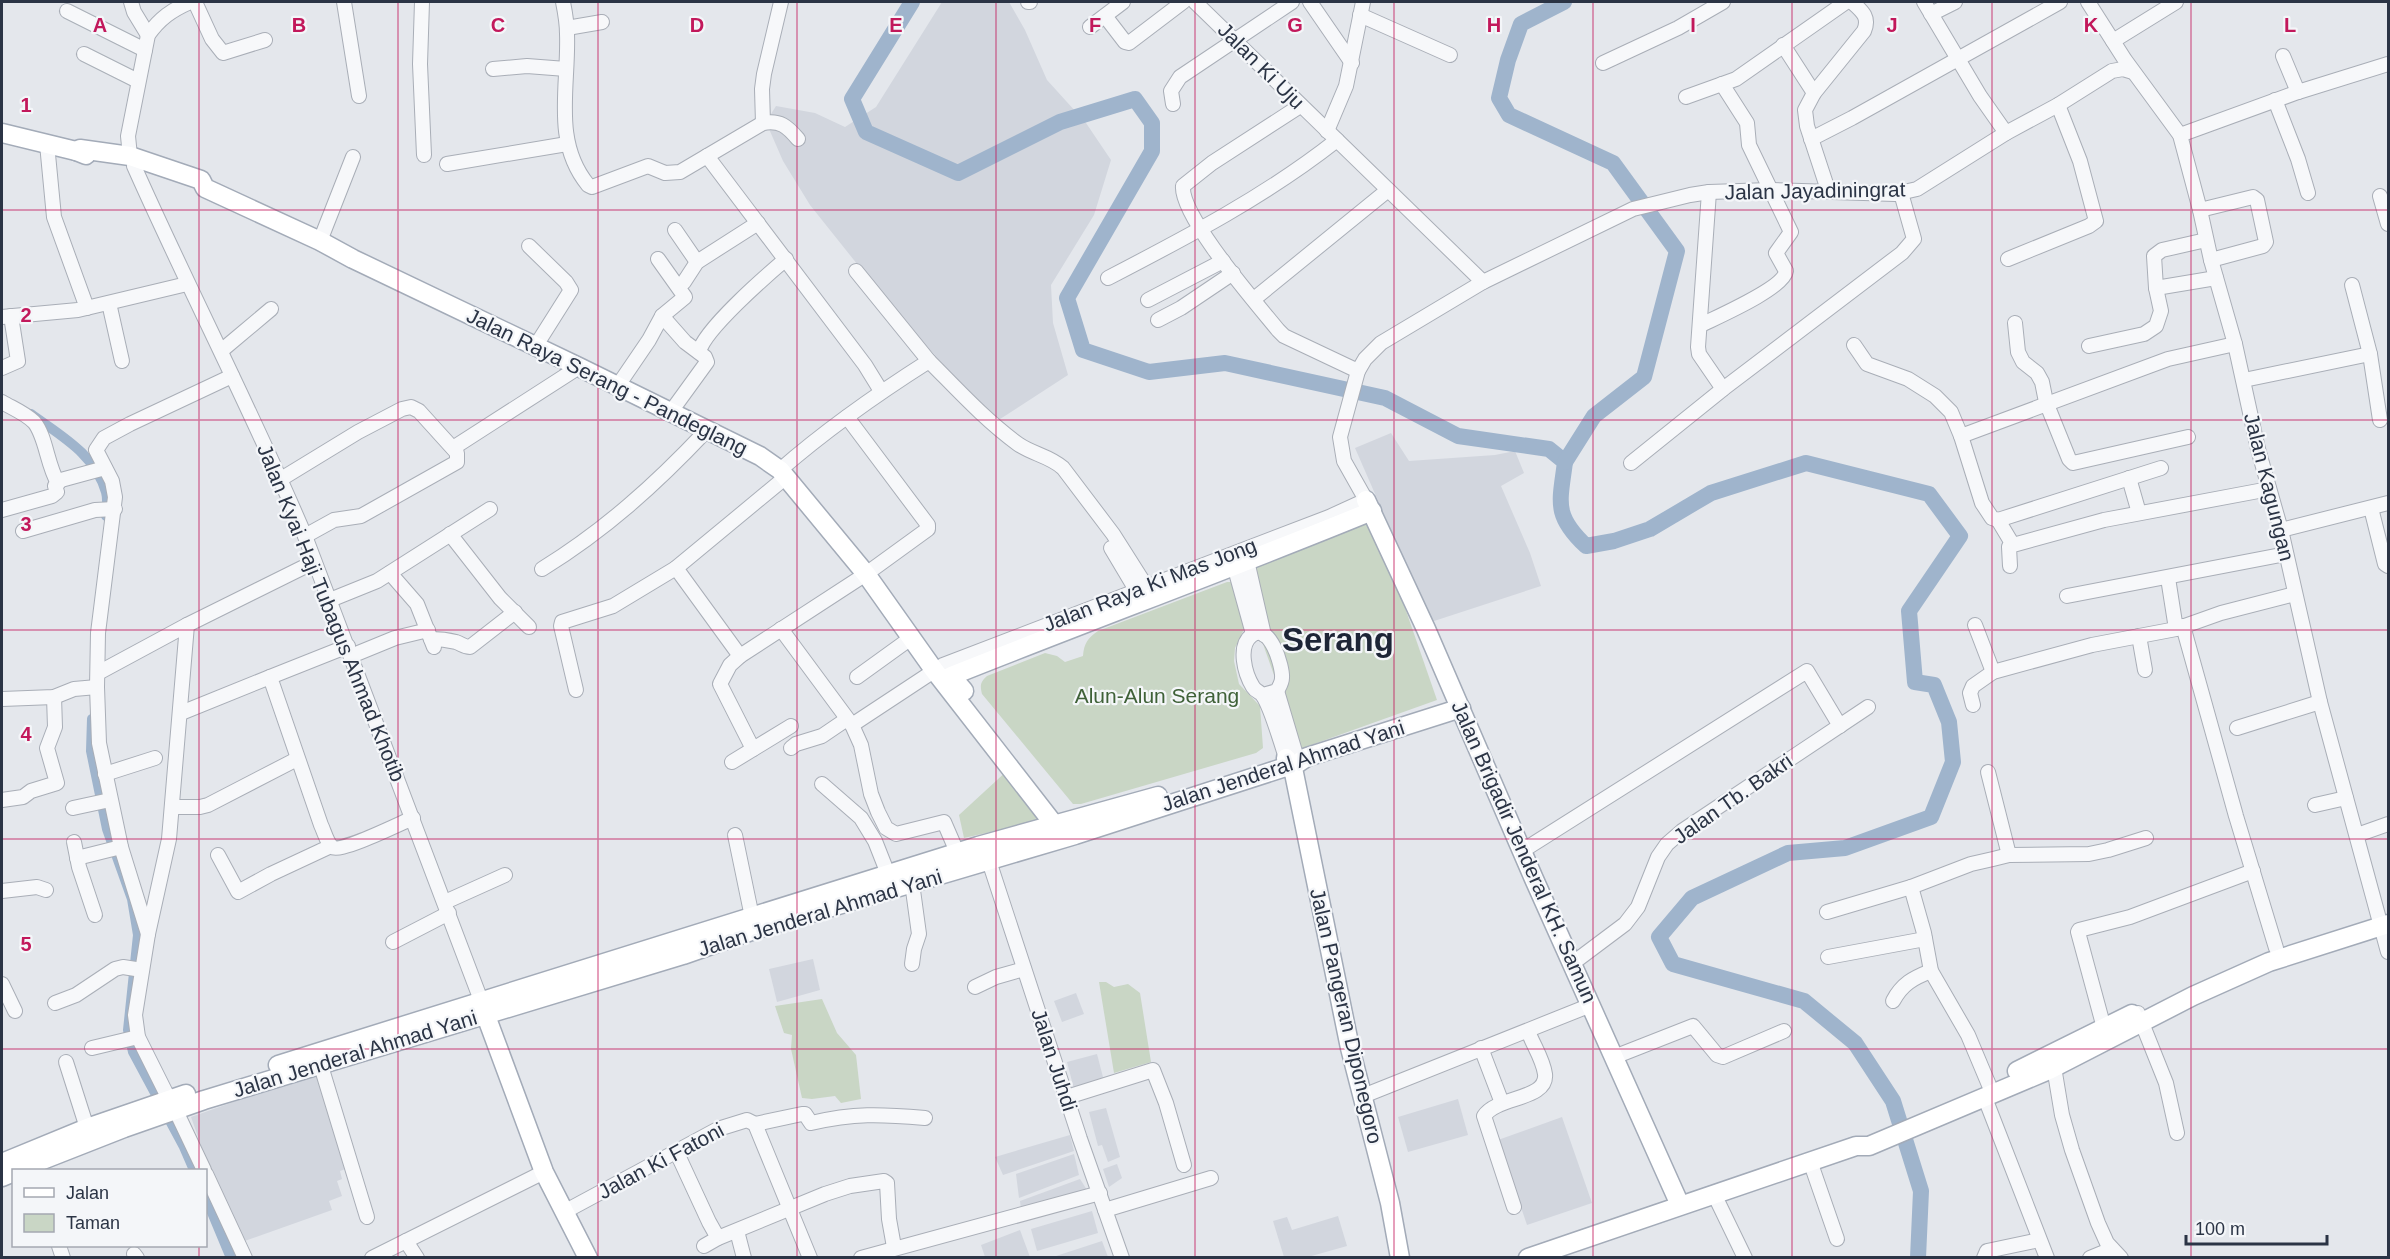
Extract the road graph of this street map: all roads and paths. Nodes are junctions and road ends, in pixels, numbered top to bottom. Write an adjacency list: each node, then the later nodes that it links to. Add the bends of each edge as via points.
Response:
1 (131, 2): 29 (street)
2 (190, 2): 21 (street)
3 (195, 2): 30 (street, via 223,53)
4 (344, 2): 49 (street)
5 (422, 2): 64 (street)
6 (563, 2): 28 (street)
7 (781, 2): 55 (street, via 764,74)
8 (1123, 2): 25 (street)
9 (1183, 2): 25 (street, via 1130,43)
10 (1195, 2): 31 (street, Jalan Ki Uju)
11 (1292, 2): 31 (street)
12 (1310, 2): 39 (street)
13 (1723, 2): 40 (street)
14 (1846, 2): 33 (street)
15 (1852, 2): 48 (street, via 1866,16 1864,31)
16 (1924, 2): 24 (street)
17 (1955, 2): 24 (street)
18 (2060, 2): 38 (street)
19 (2176, 2): 32 (street)
20 (2092, 3): 32 (street, Jalan Kagungan)
21 (167, 7): 29 (street)
22 (1361, 8): 36 (street); 39 (street)
23 (67, 11): 34 (street)
24 (1931, 14): 38 (street)
25 (1105, 16): 27 (street)
26 (602, 22): 28 (street)
27 (1090, 27)
28 (567, 28): 43 (street)
29 (148, 35): 34 (street)
30 (266, 40)
31 (1234, 40): 52 (street, via 1180,77 1171,91); 53 (street, Jalan Ki Uju)
32 (2113, 41): 44 (street, Jalan Kagungan)
33 (1783, 45): 46 (street, via 1736,79); 48 (street)
34 (145, 50): 45 (street)
35 (84, 54): 45 (street)
36 (1450, 55)
37 (2283, 56): 47 (street)
38 (1958, 60): 57 (street); 61 (street)
39 (1352, 63): 59 (street)
40 (1603, 63)
41 (2388, 64): 47 (street)
42 (493, 69): 43 (street)
43 (566, 69): 63 (street)
44 (2133, 72): 54 (street, Jalan Jayadiningrat, via 2112,71); 58 (street, Jalan Kagungan)
45 (138, 81): 67 (street, via 128,136)
46 (1722, 84): 50 (street); 70 (street, via 1747,123 1749,145)
47 (2298, 92): 51 (street)
48 (1814, 93): 61 (street, via 1805,110)
49 (359, 96)
50 (1686, 97)
51 (2276, 100): 58 (street); 74 (street)
52 (1173, 104)
53 (1300, 105): 59 (street, Jalan Ki Uju); 79 (street, via 1183,186 1183,196)
54 (2058, 105): 57 (street, Jalan Jayadiningrat); 86 (street, via 2080,161 2096,220)
55 (763, 123): 60 (street, via 781,123); 65 (street)
56 (2, 133): 62 (main road, Jalan Raya Serang - Pandeglang)
57 (2006, 133): 73 (street, Jalan Jayadiningrat, via 1917,189)
58 (2180, 135): 76 (street, Jalan Kagungan)
59 (1332, 136): 69 (street, Jalan Ki Uju); 79 (street, via 1275,185)
60 (798, 139)
61 (1811, 139): 71 (street)
62 (47, 144): 67 (main road, Jalan Raya Serang - Pandeglang, via 80,154); 102 (street, via 54,217)
63 (567, 144): 65 (street, via 590,186 648,166 673,174); 68 (street)
64 (424, 155)
65 (707, 156): 77 (street)
66 (353, 157): 82 (street)
67 (132, 161): 82 (main road, Jalan Raya Serang - Pandeglang, via 195,190 205,188); 95 (street, Jalan Kyai Haji Tubagus Ahmad Khotib)
68 (447, 164)
69 (1388, 190): 94 (street, Jalan Ki Uju); 99 (street)
70 (1770, 190): 71 (street, Jalan Jayadiningrat); 72 (street, Jalan Jayadiningrat); 108 (street, via 1791,232 1776,254 1785,275 1735,309)
71 (1828, 190): 73 (street, Jalan Jayadiningrat)
72 (1709, 192): 94 (street, Jalan Jayadiningrat, via 1633,208); 108 (street)
73 (1901, 193): 124 (street, via 1914,239 1909,245)
74 (2308, 193)
75 (2380, 196): 78 (street)
76 (2200, 210): 81 (street, Jalan Kagungan); 87 (street, via 2253,197 2257,200 2266,242 2263,246)
77 (758, 223): 85 (street); 89 (street)
78 (2388, 224)
79 (1201, 229): 88 (street); 92 (street)
80 (675, 230): 89 (street)
81 (2206, 240): 87 (street, Jalan Kagungan); 98 (street, via 2157,252 2153,262)
82 (320, 241): 111 (main road, Jalan Raya Serang - Pandeglang)
83 (529, 246): 111 (street, via 570,290)
84 (658, 259): 97 (street)
85 (786, 259): 114 (street, via 738,303 703,341); 125 (street)
86 (2008, 259)
87 (2211, 260): 93 (street, Jalan Kagungan)
88 (1223, 261): 91 (street); 100 (street)
89 (698, 262): 97 (street)
90 (856, 271): 117 (street)
91 (1233, 273): 99 (street); 106 (street)
92 (1108, 278)
93 (2216, 278): 98 (street); 109 (street, Jalan Kagungan)
94 (1483, 282): 120 (street, via 1381,343 1365,359)
95 (187, 284): 101 (street); 113 (street, Jalan Kyai Haji Tubagus Ahmad Khotib)
96 (2352, 285): 115 (street)
97 (679, 286): 105 (street, via 685,297)
98 (2156, 288): 112 (street, via 2160,320 2151,331)
99 (1254, 299): 120 (street, via 1284,336)
100 (1148, 300)
101 (109, 303): 102 (street); 116 (street)
102 (87, 308): 104 (street)
103 (271, 309): 113 (street)
104 (6, 316): 119 (street, via 18,361)
105 (662, 316): 114 (street); 123 (street)
106 (1158, 320)
107 (2015, 323): 127 (street, via 2018,352 2023,362 2037,373)
108 (1701, 325): 124 (street, via 1699,354)
109 (2235, 344): 122 (street, Jalan Kagungan); 127 (street, via 2168,358)
110 (1854, 345): 132 (street, via 1867,364 1908,379 1935,396 1951,412)
111 (535, 346): 118 (main road, Jalan Raya Serang - Pandeglang)
112 (2089, 346)
113 (221, 351): 121 (street, Jalan Kyai Haji Tubagus Ahmad Khotib)
114 (699, 352): 128 (street, via 707,362)
115 (2370, 354): 122 (street); 130 (street)
116 (122, 360)
117 (929, 361): 125 (street); 166 (street, via 1020,445 1063,468 1067,483)
118 (579, 367): 123 (main road, Jalan Raya Serang - Pandeglang); 134 (street)
119 (2, 368)
120 (1357, 375): 144 (street, via 1340,437 1344,460)
121 (232, 376): 137 (street, via 104,438 96,450); 140 (street, Jalan Kyai Haji Tubagus Ahmad Khotib)
122 (2244, 380): 142 (street, Jalan Kagungan)
123 (617, 387): 128 (main road, Jalan Raya Serang - Pandeglang)
124 (1723, 389): 135 (street)
125 (881, 391): 129 (street)
126 (2, 402): 141 (street, via 35,423)
127 (2046, 402): 132 (street); 133 (street, via 2073,463)
128 (670, 413): 131 (main road, Jalan Raya Serang - Pandeglang)
129 (847, 417): 138 (street, via 812,442); 164 (street, via 929,527)
130 (2380, 420)
131 (706, 431): 138 (main road, Jalan Raya Serang - Pandeglang, via 760,456); 162 (street, via 635,502)
132 (1961, 436): 150 (street, via 1982,503 1992,518)
133 (2188, 437)
134 (453, 448): 140 (street, via 411,407 358,432); 154 (street, via 457,462 361,516 334,520)
135 (1631, 463)
136 (2161, 468): 139 (street)
137 (96, 469): 141 (street); 146 (street, via 112,481)
138 (783, 473): 161 (street); 164 (main road, Jalan Raya Serang - Pandeglang)
139 (2130, 478): 149 (street); 150 (street)
140 (281, 480): 154 (street, Jalan Kyai Haji Tubagus Ahmad Khotib)
141 (58, 483): 148 (street, via 52,496)
142 (2269, 489): 149 (street); 151 (street, Jalan Kagungan)
143 (2388, 503): 145 (street)
144 (1369, 505): 157 (main road); 197 (main road, Jalan Brigadir Jenderal KH. Samun)
145 (2371, 508): 151 (street); 160 (street)
146 (106, 509): 152 (street); 188 (street)
147 (490, 509): 153 (street)
148 (2, 510)
149 (2139, 513): 155 (street)
150 (1998, 519): 155 (street)
151 (2281, 530): 156 (street, Jalan Kagungan)
152 (23, 531)
153 (450, 534): 163 (street); 170 (street)
154 (305, 536): 158 (street, Jalan Kyai Haji Tubagus Ahmad Khotib)
155 (2013, 545): 159 (street, via 2009,547)
156 (2286, 554): 165 (street); 167 (street, Jalan Kagungan)
157 (1239, 558): 166 (street, Jalan Raya Ki Mas Jong); 176 (street); 180 (main road)
158 (314, 562): 169 (street, Jalan Kyai Haji Tubagus Ahmad Khotib); 171 (street)
159 (2010, 566)
160 (2388, 566)
161 (675, 568): 182 (street); 189 (street, via 612,606 562,622)
162 (542, 569)
163 (390, 573): 169 (street); 179 (street, via 417,604)
164 (866, 574): 175 (street); 178 (main road, Jalan Raya Serang - Pandeglang)
165 (2168, 578): 168 (street); 174 (street)
166 (1141, 588): 180 (street, Jalan Raya Ki Mas Jong)
167 (2295, 594): 174 (street); 194 (street, Jalan Kagungan)
168 (2067, 596)
169 (330, 600): 181 (street, Jalan Kyai Haji Tubagus Ahmad Khotib)
170 (514, 612): 173 (street); 179 (street, via 471,647)
171 (187, 625): 188 (street); 198 (street)
172 (1975, 625): 185 (street)
173 (529, 627)
174 (2179, 627): 177 (street); 234 (street)
175 (782, 629): 182 (street); 199 (street)
176 (1258, 635): 190 (street, via 1273,643 1283,677); 191 (street, via 1244,647 1244,656 1252,686)
177 (2139, 636): 184 (street); 185 (street)
178 (911, 638): 183 (main road, Jalan Raya Serang - Pandeglang); 187 (street)
179 (431, 639): 181 (street, via 395,638)
180 (1014, 644): 183 (street, Jalan Raya Ki Mas Jong); 203 (main road, via 951,676)
181 (349, 651): 186 (street); 219 (street, Jalan Kyai Haji Tubagus Ahmad Khotib)
182 (740, 656): 205 (street, via 720,684)
183 (934, 670): 199 (street, Jalan Raya Ki Mas Jong); 203 (main road, Jalan Raya Serang - Pandeglang)
184 (2145, 670)
185 (1993, 672): 195 (street, via 1973,686)
186 (270, 677): 198 (street); 207 (street)
187 (857, 677)
188 (96, 682): 192 (street); 211 (street)
189 (576, 690)
190 (1277, 691): 191 (street); 209 (street)
191 (1263, 695): 209 (street)
192 (54, 697): 193 (street); 214 (street, via 55,727 47,748 57,783 23,797)
193 (2, 699)
194 (2320, 702): 202 (street); 213 (street, Jalan Kagungan)
195 (1973, 705)
196 (1868, 707): 201 (street, Jalan Tb. Bakri)
197 (1461, 708): 209 (main road, Jalan Jenderal Ahmad Yani); 228 (main road, Jalan Brigadir Jenderal KH. Samun)
198 (181, 713): 217 (street)
199 (850, 722): 204 (street, Jalan Raya Ki Mas Jong); 229 (street, via 861,745 872,794 886,828 896,834 944,822)
200 (791, 726): 205 (street)
201 (1840, 726): 228 (street, via 1807,671); 253 (street, Jalan Tb. Bakri, via 1667,844 1638,907 1625,924)
202 (2237, 728)
203 (992, 736): 221 (main road)
204 (791, 748)
205 (753, 749): 208 (street)
206 (155, 758): 211 (street)
207 (297, 759): 217 (street, via 208,805); 226 (street)
208 (732, 762)
209 (1295, 762): 221 (main road, Jalan Jenderal Ahmad Yani); 277 (main road, Jalan Pangeran Diponegoro, via 1350,1048)
210 (1988, 772): 231 (street)
211 (105, 774): 215 (street)
212 (822, 784): 235 (street, via 861,818)
213 (2346, 798): 216 (street); 222 (street, Jalan Kagungan)
214 (2, 800)
215 (105, 801): 218 (street); 227 (street)
216 (2315, 805)
217 (172, 807): 247 (street)
218 (73, 808)
219 (413, 818): 226 (street, via 353,844); 242 (street, Jalan Kyai Haji Tubagus Ahmad Khotib)
220 (2388, 824): 222 (street)
221 (1064, 826): 229 (main road, Jalan Jenderal Ahmad Yani); 233 (main road, Jalan Jenderal Ahmad Yani)
222 (2357, 834): 246 (street, Jalan Kagungan)
223 (735, 835): 245 (street)
224 (2146, 838): 231 (street, via 2089,854)
225 (74, 842): 232 (street)
226 (331, 846): 230 (street, via 238,892)
227 (116, 849): 232 (street); 247 (street)
228 (1522, 850): 253 (main road, Jalan Brigadir Jenderal KH. Samun)
229 (957, 852): 235 (main road, Jalan Jenderal Ahmad Yani)
230 (218, 855)
231 (2009, 855): 238 (street, via 1971,864)
232 (76, 858): 244 (street)
233 (989, 861): 237 (main road, Jalan Jenderal Ahmad Yani); 256 (street, Jalan Juhdi)
234 (2253, 871): 250 (street); 266 (street, via 2130,917 2079,930)
235 (888, 874): 239 (main road, Jalan Jenderal Ahmad Yani)
236 (505, 875): 242 (street)
237 (912, 883): 239 (main road, Jalan Jenderal Ahmad Yani); 254 (street, via 919,934)
238 (1911, 887): 243 (street); 248 (street)
239 (863, 889): 245 (main road, Jalan Jenderal Ahmad Yani); 263 (main road, Jalan Jenderal Ahmad Yani)
240 (46, 890): 241 (street, via 37,887)
241 (2, 891)
242 (447, 908): 249 (street); 263 (street, Jalan Kyai Haji Tubagus Ahmad Khotib)
243 (1827, 912)
244 (95, 915)
245 (752, 917): 263 (main road, Jalan Jenderal Ahmad Yani)
246 (2384, 919): 250 (main road); 251 (street, Jalan Kagungan); 265 (main road)
247 (148, 934): 255 (street)
248 (1925, 939): 252 (street); 257 (street)
249 (393, 942)
250 (2276, 948): 265 (main road, via 2203,979)
251 (2388, 952)
252 (1828, 957)
253 (1573, 963): 262 (main road, Jalan Brigadir Jenderal KH. Samun)
254 (912, 964)
255 (135, 969): 261 (street, via 115,969); 269 (street)
256 (1024, 969): 259 (street); 278 (street, Jalan Juhdi)
257 (1931, 971): 260 (street, via 1914,977); 276 (street, via 1968,1035)
258 (2, 984): 264 (street)
259 (975, 987)
260 (1893, 1001)
261 (55, 1004)
262 (1591, 1005): 267 (street); 272 (main road, Jalan Brigadir Jenderal KH. Samun)
263 (483, 1009): 274 (main road, Jalan Jenderal Ahmad Yani); 280 (main road, Jalan Jenderal Ahmad Yani); 291 (main road)
264 (15, 1011)
265 (2140, 1017): 266 (main road); 275 (main road); 284 (street, via 2166,1083)
266 (2103, 1028): 276 (main road)
267 (1528, 1031): 271 (street); 279 (street, via 1545,1083 1531,1094)
268 (1784, 1031): 272 (street, via 1723,1057 1693,1026)
269 (131, 1038): 270 (street); 280 (street)
270 (92, 1048)
271 (1481, 1048): 277 (street); 279 (street)
272 (1614, 1058): 296 (main road, Jalan Brigadir Jenderal KH. Samun)
273 (66, 1062): 283 (street)
274 (321, 1066): 280 (main road, Jalan Jenderal Ahmad Yani); 301 (street)
275 (2054, 1067): 276 (main road); 309 (street, via 2072,1150 2098,1223)
276 (1987, 1092): 286 (main road, via 1876,1138 1869,1146 1856,1146); 305 (street)
277 (1363, 1096): 318 (main road, Jalan Pangeran Diponegoro)
278 (1067, 1097): 288 (street, via 1153,1070 1167,1103); 294 (street, Jalan Juhdi)
279 (1502, 1103): 297 (street, via 1491,1107 1484,1116)
280 (167, 1106): 283 (main road, Jalan Jenderal Ahmad Yani); 289 (main road, Jalan Jenderal Ahmad Yani); 290 (street)
281 (925, 1118): 282 (street, via 845,1114 810,1122 802,1114)
282 (755, 1124): 285 (street, Jalan Ki Fatoni, via 747,1120 726,1126); 298 (street, Jalan Ki Fatoni)
283 (87, 1128): 287 (main road, Jalan Jenderal Ahmad Yani)
284 (2177, 1133)
285 (677, 1153): 300 (street, Jalan Ki Fatoni); 303 (street)
286 (1810, 1161): 295 (main road); 304 (street)
287 (2, 1163)
288 (1184, 1166)
289 (23, 1169)
290 (203, 1169)
291 (544, 1172): 300 (main road); 306 (street)
292 (207, 1176): 310 (street)
293 (1211, 1178): 299 (street)
294 (1100, 1193): 299 (street, Jalan Juhdi); 308 (street)
295 (1714, 1194): 296 (main road); 320 (street)
296 (1680, 1205): 319 (main road)
297 (1514, 1207)
298 (789, 1209): 302 (street); 308 (street, via 850,1186 884,1181 889,1219); 315 (street, Jalan Ki Fatoni)
299 (1105, 1210): 317 (street, Jalan Juhdi)
300 (564, 1212): 313 (main road)
301 (367, 1217)
302 (737, 1231): 303 (street); 314 (street)
303 (718, 1238): 307 (street)
304 (1837, 1239)
305 (2039, 1240): 321 (street, via 1986,1251); 322 (street)
306 (406, 1241): 311 (street); 312 (street)
307 (704, 1246)
308 (902, 1250): 316 (street)
309 (2116, 1253): 323 (street)
310 (244, 1257)
311 (372, 1257)
312 (417, 1257)
313 (588, 1257)
314 (744, 1257)
315 (810, 1257)
316 (861, 1257)
317 (1122, 1257)
318 (1400, 1257)
319 (1528, 1257)
320 (1745, 1257)
321 (1984, 1257)
322 (2047, 1257)
323 (2090, 1257)

